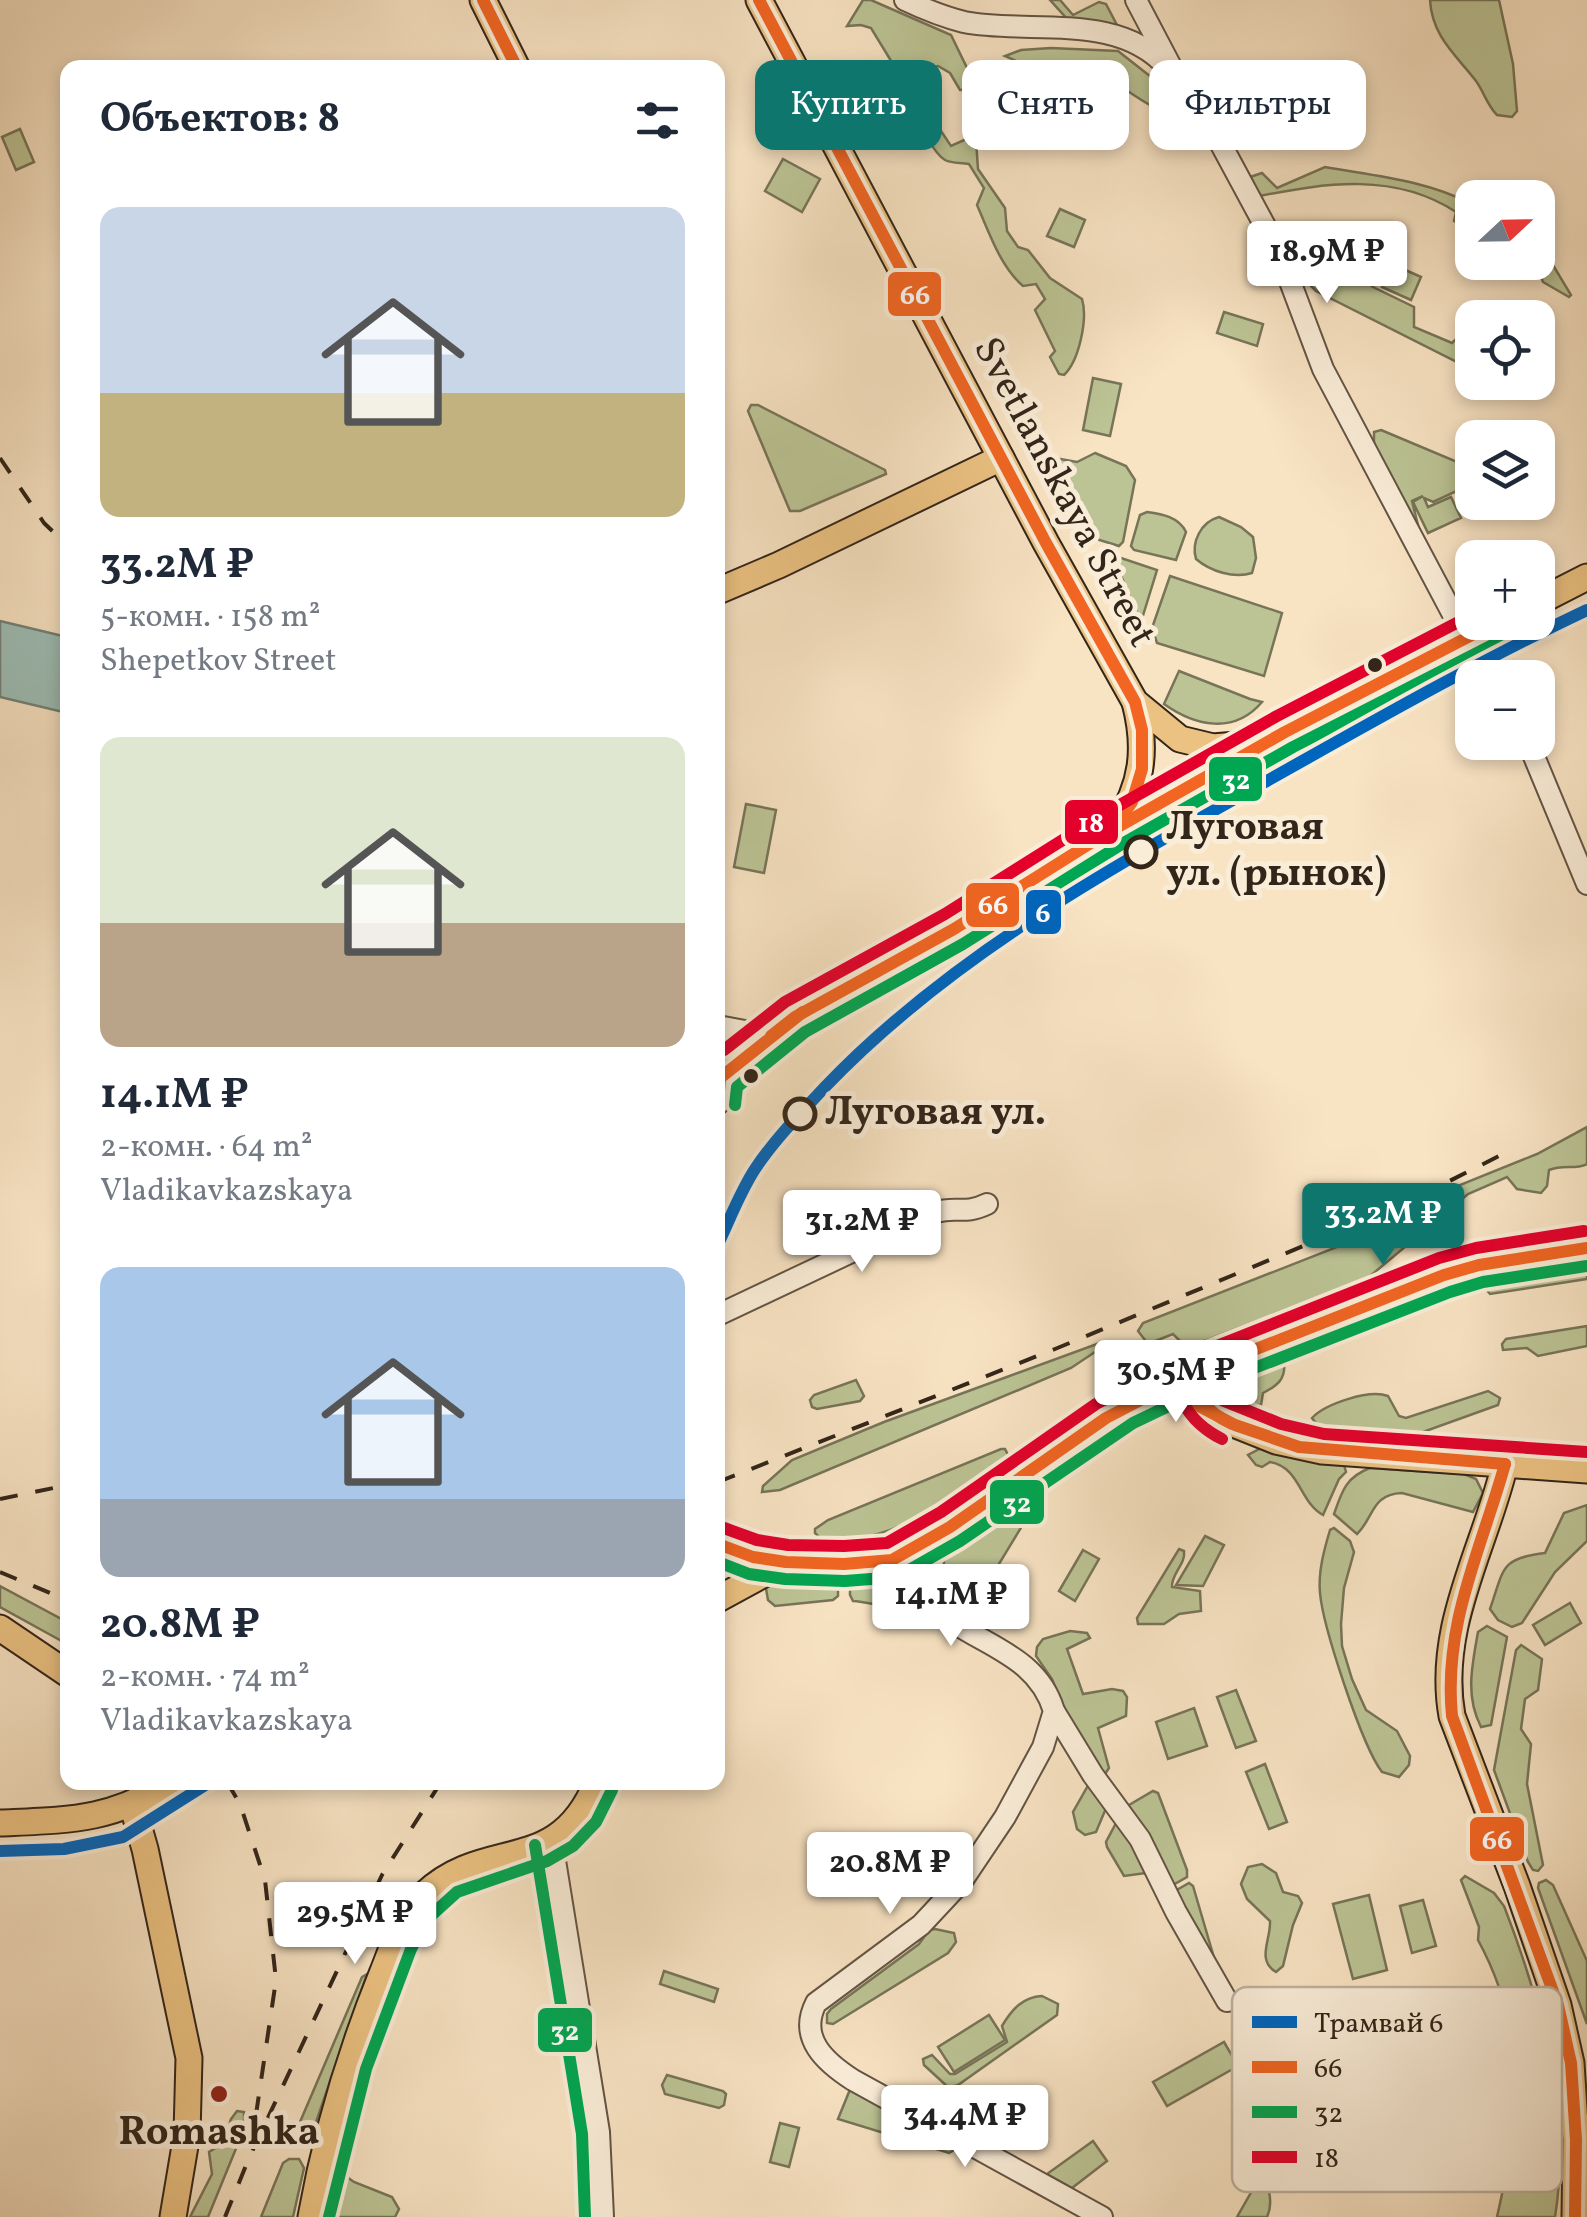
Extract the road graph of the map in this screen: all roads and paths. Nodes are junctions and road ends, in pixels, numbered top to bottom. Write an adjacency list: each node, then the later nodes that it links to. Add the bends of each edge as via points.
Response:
1 (484, 0): 5 (main road)
2 (759, 0): 9 (main road, Svetlanskaya Street)
3 (905, 0): 6 (street, via 962,22 1134,41)
4 (1136, 0): 7 (street)
5 (513, 60)
6 (1161, 60)
7 (1168, 60)
8 (1225, 150): 12 (street, via 1280,252 1323,370)
9 (1002, 458): 11 (main road); 15 (main road, Svetlanskaya Street)
10 (1587, 576): 13 (main road)
11 (725, 588)
12 (1455, 588)
13 (1555, 593)
14 (1464, 640): 16 (main road)
15 (1135, 702): 16 (main road, via 1180,739 1213,747); 18 (main road, via 1142,769 1132,802)
16 (1285, 732): 18 (main road)
17 (1535, 760): 19 (street)
18 (1113, 829): 21 (main road)
19 (1587, 884)
20 (725, 1029): 21 (street)
21 (761, 1043): 22 (main road)
22 (725, 1075)
23 (987, 1204): 25 (street, via 964,1213 936,1212)
24 (1587, 1248): 26 (main road, via 1444,1274)
25 (725, 1312)
26 (1203, 1370): 27 (main road); 28 (main road, via 1197,1394)
27 (1152, 1394): 28 (main road, via 1187,1400); 32 (main road)
28 (1214, 1416): 29 (main road, via 1322,1451)
29 (1505, 1464): 30 (main road); 43 (main road, via 1461,1604 1448,1697)
30 (1587, 1470)
31 (725, 1547): 33 (main road)
32 (892, 1560): 33 (main road); 37 (street, via 941,1614 1015,1657 1042,1685)
33 (786, 1562): 34 (main road)
34 (725, 1595)
35 (0, 1628): 36 (main road)
36 (60, 1669)
37 (1054, 1711): 44 (street, via 1140,1839); 49 (street, via 1005,1817 962,1880 921,1925 816,2003 811,2035 828,2062 853,2080)
38 (157, 1790): 40 (main road)
39 (594, 1790): 42 (main road, via 580,1818)
40 (132, 1804): 41 (main road, via 101,1816); 46 (main road, via 189,2058 187,2134)
41 (0, 1822)
42 (552, 1842): 47 (main road, via 471,1866 414,1906 352,2051); 48 (street, via 599,2132)
43 (1552, 1987)
44 (1227, 2001)
45 (1562, 2023): 50 (main road, via 1571,2063)
46 (173, 2217)
47 (311, 2217)
48 (603, 2217)
49 (1102, 2217)
50 (1575, 2217)

